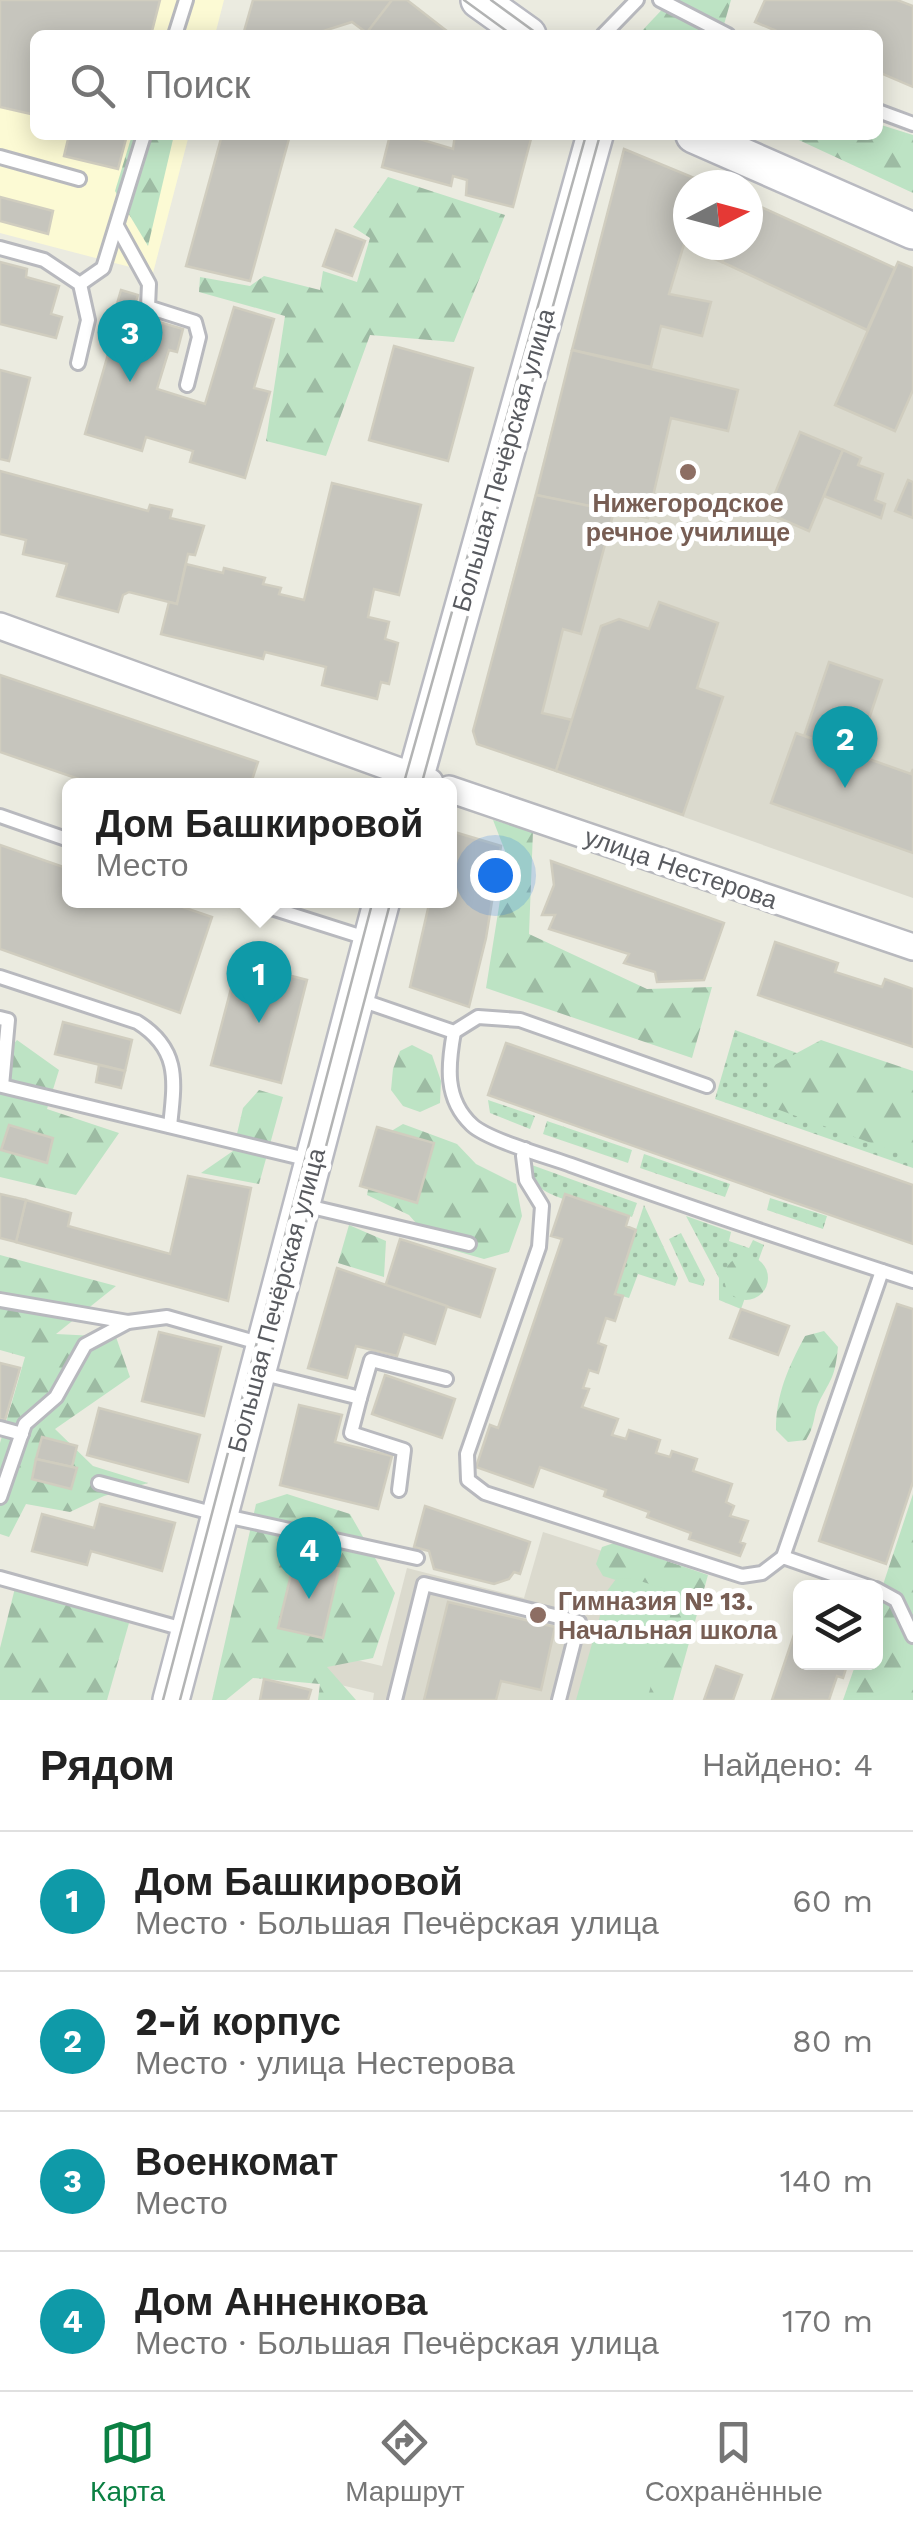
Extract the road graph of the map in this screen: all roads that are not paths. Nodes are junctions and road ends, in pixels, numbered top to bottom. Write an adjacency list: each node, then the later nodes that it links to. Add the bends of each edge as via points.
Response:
1 (186, 0): 5 (lane)
2 (480, 0): 6 (street)
3 (637, 0): 7 (lane)
4 (660, 0): 8 (lane)
5 (177, 30)
6 (521, 30)
7 (608, 30)
8 (718, 30)
9 (883, 113): 10 (lane)
10 (913, 124)
11 (143, 140): 16 (lane)
12 (593, 140): 24 (street, Большая Печёрская улица)
13 (705, 140): 17 (street)
14 (0, 157): 15 (lane)
15 (79, 179)
16 (117, 226): 19 (lane, via 103,268); 21 (lane, via 149,284 148,308 196,322 199,338)
17 (913, 231)
18 (0, 248): 19 (lane, via 44,260)
19 (80, 284): 20 (lane, via 88,320)
20 (78, 363)
21 (187, 385)
22 (0, 626): 23 (street)
23 (410, 778)
24 (424, 778)
25 (457, 791): 31 (street, улица Нестерова)
26 (0, 816): 27 (lane)
27 (62, 838)
28 (271, 908): 30 (lane)
29 (380, 908): 30 (street, Большая Печёрская улица)
30 (371, 940): 33 (street, Большая Печёрская улица)
31 (913, 948)
32 (0, 978): 37 (lane, via 156,1034 168,1052 174,1085)
33 (356, 998): 35 (lane); 39 (street, Большая Печёрская улица)
34 (0, 1018): 37 (lane, via 8,1020 2,1086)
35 (454, 1032): 36 (lane, via 478,1017 520,1020); 38 (lane, via 448,1069 453,1096 473,1126)
36 (708, 1086)
37 (170, 1126): 39 (lane)
38 (525, 1149): 42 (lane); 56 (lane, via 526,1180 542,1206 542,1232 467,1454 468,1480 485,1493 742,1576 762,1573)
39 (313, 1160): 40 (street, Большая Печёрская улица)
40 (301, 1204): 41 (lane); 46 (street, Большая Печёрская улица)
41 (469, 1244)
42 (882, 1271): 43 (lane); 56 (lane)
43 (913, 1281)
44 (0, 1300): 45 (lane)
45 (128, 1322): 46 (lane, via 167,1317); 50 (lane, via 85,1346 56,1397)
46 (260, 1359): 48 (lane); 54 (street, Большая Печёрская улица)
47 (446, 1379): 48 (lane, via 371,1360)
48 (360, 1398): 52 (lane, via 351,1433 404,1450)
49 (0, 1428): 50 (lane)
50 (22, 1434): 53 (lane)
51 (99, 1484): 54 (lane)
52 (399, 1490)
53 (0, 1497)
54 (220, 1514): 55 (lane); 60 (street, Большая Печёрская улица)
55 (417, 1558)
56 (783, 1558): 58 (lane)
57 (0, 1578): 60 (lane)
58 (850, 1580)
59 (883, 1593): 61 (lane, via 896,1600)
60 (190, 1630): 62 (street, Большая Печёрская улица)
61 (913, 1636)
62 (171, 1700)
63 (395, 1700): 64 (lane, via 424,1584 579,1622)
64 (558, 1700)

